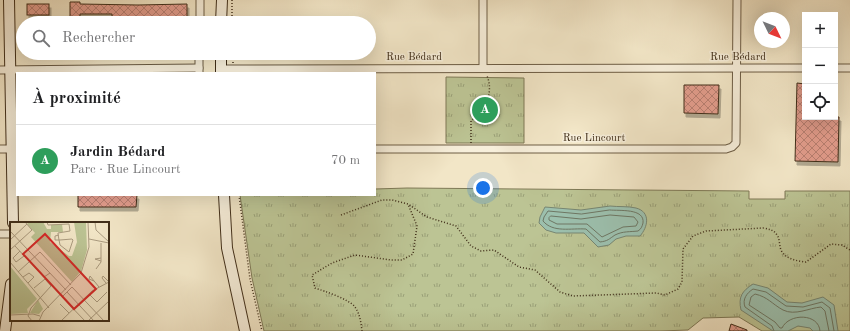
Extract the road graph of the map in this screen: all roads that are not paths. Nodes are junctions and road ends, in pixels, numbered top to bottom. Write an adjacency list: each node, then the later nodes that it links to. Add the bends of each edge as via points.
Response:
1 (10, 0): 16 (street)
2 (200, 0): 6 (street)
3 (222, 0): 7 (street)
4 (483, 0): 10 (street)
5 (737, 0): 11 (street)
6 (200, 16)
7 (221, 16)
8 (199, 60): 17 (street)
9 (221, 60): 18 (street)
10 (483, 68): 11 (street, Rue Bédard); 18 (street, Rue Bédard)
11 (736, 68): 12 (street, Rue Bédard); 21 (street, Rue Lincourt, via 736,143 726,149)
12 (802, 68)
13 (838, 68): 14 (street)
14 (850, 68)
15 (0, 70): 16 (street)
16 (11, 70): 17 (street); 20 (street)
17 (199, 71)
18 (221, 71)
19 (0, 149): 20 (street)
20 (15, 149): 23 (street)
21 (376, 149)
22 (224, 196): 26 (street, via 227,248)
23 (13, 222)
24 (10, 292): 25 (street)
25 (5, 331)
26 (245, 331)

